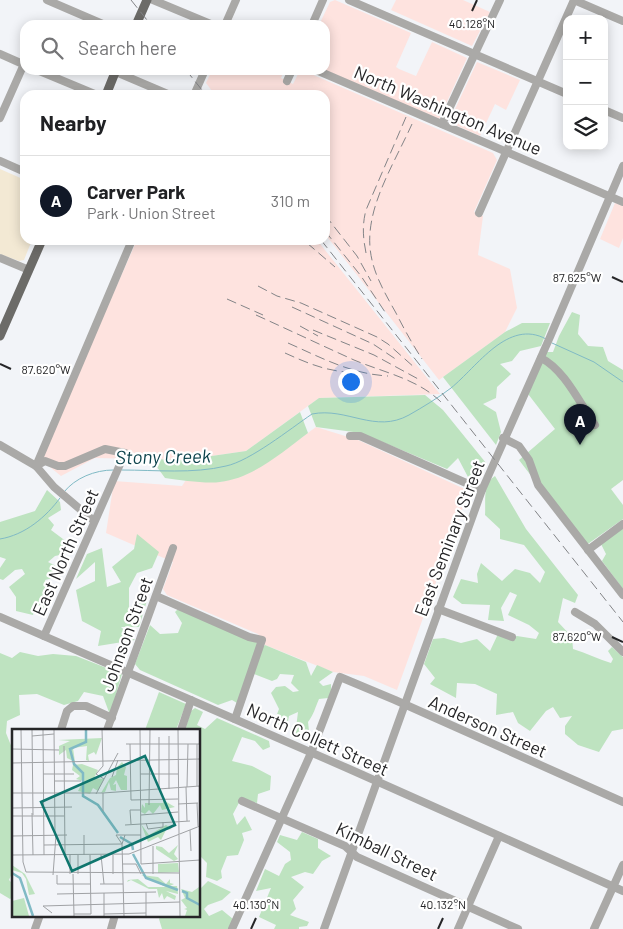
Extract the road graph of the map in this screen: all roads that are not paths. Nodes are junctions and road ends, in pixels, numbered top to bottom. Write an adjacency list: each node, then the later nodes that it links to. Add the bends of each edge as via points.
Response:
1 (47, 0): 9 (street)
2 (147, 0): 10 (main road)
3 (153, 0): 11 (street)
4 (236, 0): 12 (street)
5 (349, 0): 16 (street)
6 (500, 0): 16 (street)
7 (574, 0): 14 (street); 26 (street)
8 (320, 1): 13 (street)
9 (93, 20)
10 (138, 20)
11 (201, 20)
12 (227, 20)
13 (314, 20)
14 (623, 21)
15 (0, 54): 17 (street)
16 (475, 54): 26 (street); 35 (street)
17 (20, 63)
18 (20, 74): 33 (street)
19 (49, 75): 27 (street)
20 (114, 75): 28 (main road)
21 (125, 75): 29 (street)
22 (203, 75): 30 (street)
23 (290, 75): 25 (street)
24 (328, 75): 35 (street, North Washington Avenue)
25 (287, 81)
26 (538, 81): 31 (street); 36 (street)
27 (85, 90)
28 (108, 90)
29 (159, 90)
30 (196, 90)
31 (563, 92)
32 (608, 112): 34 (street)
33 (0, 118)
34 (623, 118)
35 (442, 124): 36 (street, North Washington Avenue)
36 (506, 152): 40 (street, North Washington Avenue); 42 (street)
37 (0, 161): 39 (street)
38 (623, 166): 40 (street, East Seminary Street)
39 (20, 170)
40 (610, 197): 41 (street, North Washington Avenue); 48 (street, East Seminary Street)
41 (623, 202)
42 (479, 213)
43 (40, 245): 46 (main road)
44 (130, 245): 53 (street)
45 (0, 258): 46 (street)
46 (29, 270): 47 (main road)
47 (0, 336)
48 (542, 355): 49 (street, via 560,372); 51 (street, East Seminary Street)
49 (595, 425)
50 (350, 436): 54 (street, via 360,436)
51 (504, 438): 54 (street, East Seminary Street); 58 (street, via 518,446 529,460 538,485)
52 (0, 445): 53 (street)
53 (36, 466): 55 (street); 55 (street, East North Street, via 44,461 65,466 105,449 125,452)
54 (482, 490): 61 (street, East Seminary Street)
55 (94, 521): 64 (street, East North Street)
56 (623, 524): 58 (street)
57 (173, 548): 60 (street, Johnson Street)
58 (588, 550): 59 (street)
59 (623, 595)
60 (156, 596): 67 (street, Johnson Street); 71 (street, via 262,640)
61 (438, 609): 65 (street); 69 (street, East Seminary Street)
62 (575, 612): 66 (street, via 595,624)
63 (0, 617): 64 (street, North Collett Street)
64 (44, 636): 67 (street, North Collett Street)
65 (512, 637)
66 (623, 652)
67 (128, 672): 68 (street, North Collett Street); 70 (street, Johnson Street)
68 (192, 700): 71 (street, North Collett Street); 74 (street)
69 (404, 705): 75 (street, Anderson Street, via 340,677); 76 (street, East Seminary Street); 78 (street, Anderson Street)
70 (112, 718): 72 (street, via 86,706 73,706 67,711); 73 (street, Johnson Street)
71 (235, 719): 75 (street, North Collett Street)
72 (61, 729)
73 (107, 729)
74 (181, 729)
75 (311, 753): 76 (street, North Collett Street); 79 (street)
76 (376, 781): 80 (street, North Collett Street); 81 (street, East Seminary Street)
77 (242, 801): 79 (street, Kimball Street)
78 (623, 802)
79 (282, 818): 81 (street, Kimball Street, via 345,846); 90 (street)
80 (499, 836): 83 (street, North Collett Street); 85 (street)
81 (351, 852): 85 (street, Kimball Street); 91 (street, East Seminary Street)
82 (623, 865): 83 (street)
83 (613, 887): 84 (street, North Collett Street); 94 (street)
84 (623, 891)
85 (468, 907): 92 (street); 93 (street, Kimball Street)
86 (40, 916): 88 (street)
87 (116, 916): 89 (street)
88 (35, 929)
89 (111, 929)
90 (232, 929)
91 (324, 929)
92 (458, 929)
93 (518, 929)
94 (594, 929)

